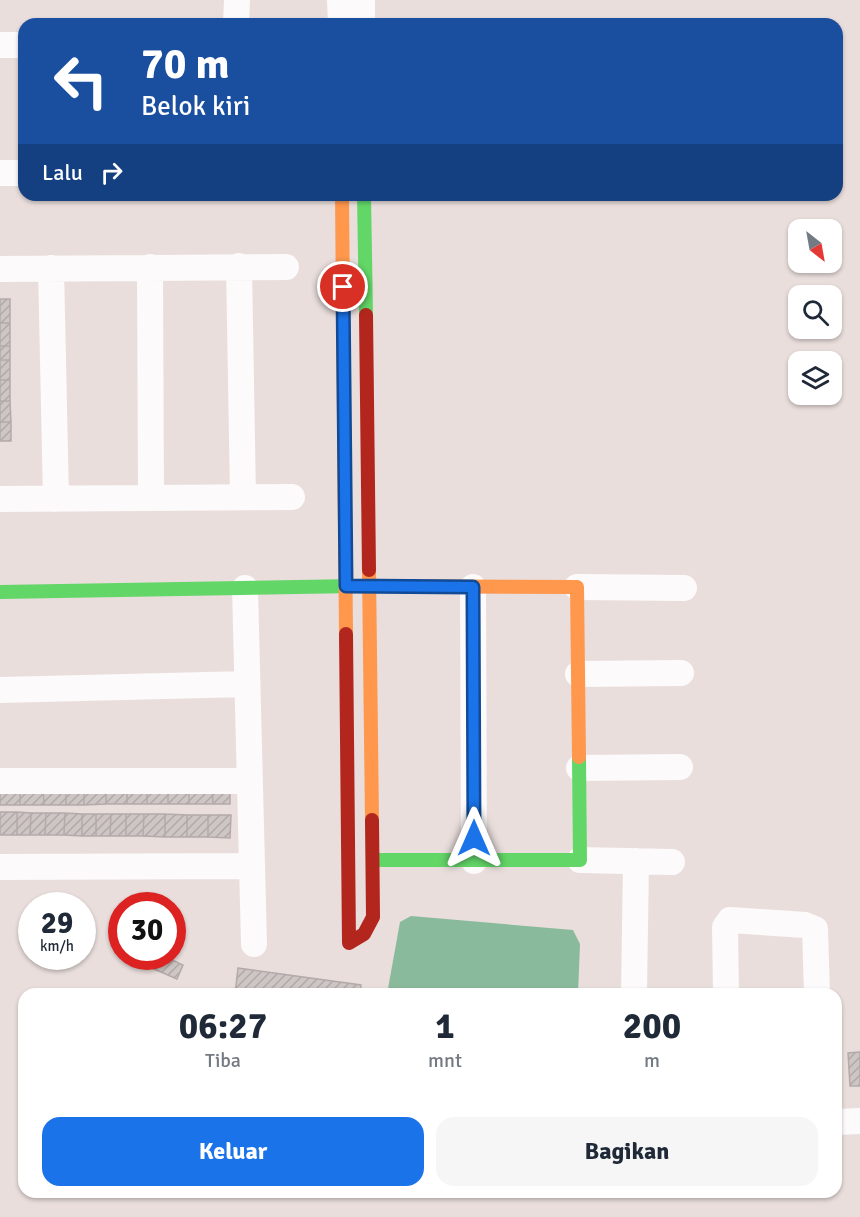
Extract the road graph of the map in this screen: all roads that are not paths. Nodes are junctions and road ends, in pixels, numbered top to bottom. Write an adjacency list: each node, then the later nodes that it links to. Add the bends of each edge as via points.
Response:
1 (237, 0): 4 (street)
2 (340, 0): 5 (street)
3 (362, 0): 6 (street)
4 (236, 18)
5 (340, 18)
6 (362, 18)
7 (0, 45): 8 (street)
8 (18, 45)
9 (0, 173): 10 (street)
10 (18, 173)
11 (342, 201): 23 (street)
12 (364, 201): 24 (street)
13 (239, 266): 14 (street); 15 (street); 18 (street)
14 (150, 267): 16 (street); 20 (street)
15 (286, 267)
16 (51, 268): 17 (street); 21 (street)
17 (0, 269)
18 (243, 497): 19 (street); 20 (street)
19 (291, 497)
20 (151, 498): 21 (street)
21 (56, 499): 22 (street)
22 (0, 500)
23 (346, 586): 24 (street); 27 (street); 38 (street, via 349,943 364,934 373,917)
24 (369, 586): 25 (street); 38 (street)
25 (473, 587): 26 (street); 40 (street)
26 (578, 587): 28 (street); 31 (street)
27 (245, 588): 29 (street); 32 (street)
28 (684, 588)
29 (0, 592)
30 (681, 673): 31 (street)
31 (578, 674): 35 (street)
32 (247, 684): 33 (street); 37 (street)
33 (0, 690)
34 (680, 767): 35 (street)
35 (579, 768): 39 (street)
36 (0, 781): 37 (street)
37 (249, 781): 43 (street)
38 (373, 860): 40 (street)
39 (580, 860): 40 (street); 41 (street)
40 (474, 861)
41 (636, 861): 42 (street); 46 (street)
42 (672, 862)
43 (250, 866): 44 (street); 45 (street)
44 (0, 867)
45 (254, 944)
46 (634, 988)
47 (726, 988): 48 (street, via 725,927 730,920 815,929)
48 (818, 988)
49 (860, 1121): 50 (street)
50 (842, 1122)

